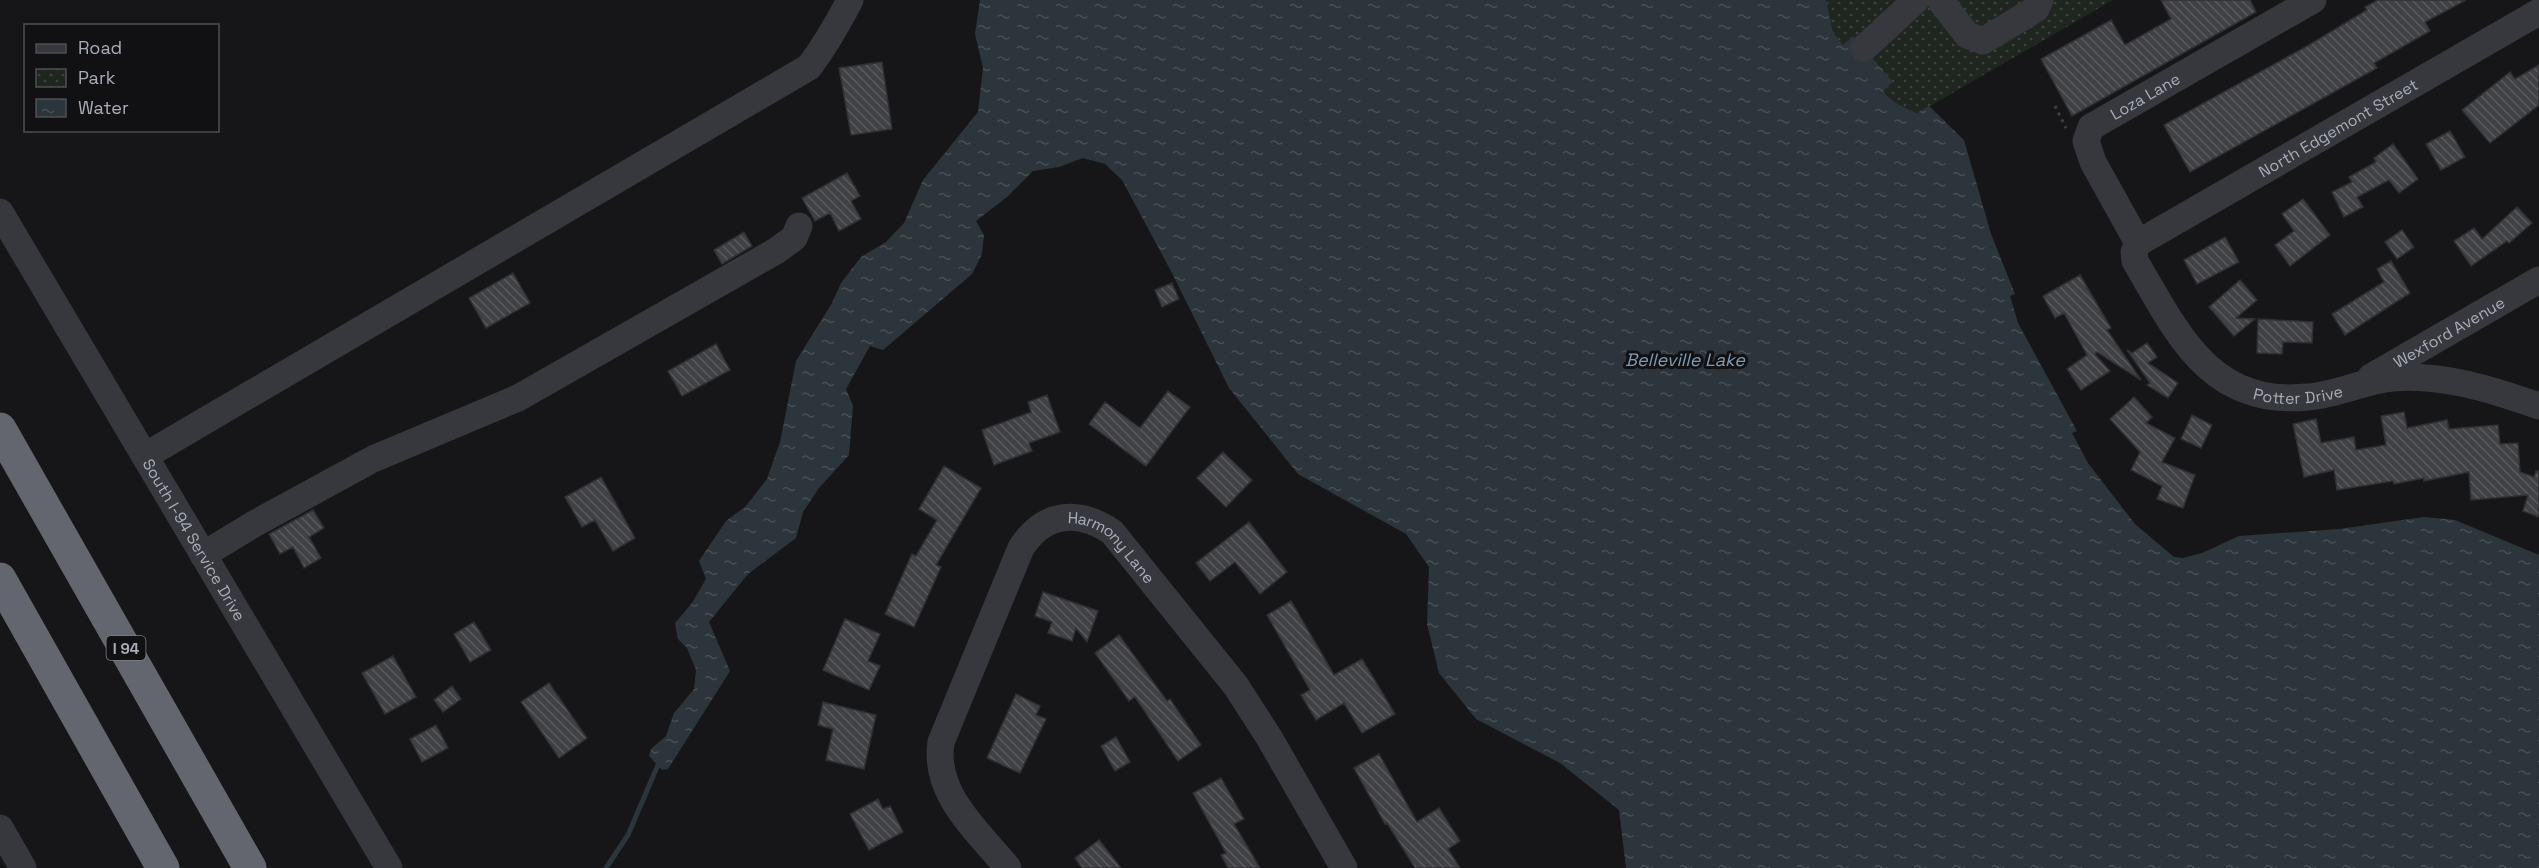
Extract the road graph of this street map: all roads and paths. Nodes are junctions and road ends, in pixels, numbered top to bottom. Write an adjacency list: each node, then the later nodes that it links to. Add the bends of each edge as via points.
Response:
1 (850, 0): 17 (street, via 826,45 809,67)
2 (1916, 0): 7 (street)
3 (1940, 0): 4 (street, via 1967,35 1983,41 2036,9)
4 (2040, 0)
5 (2313, 0): 12 (street, Loza Lane, via 2091,127 2086,141 2093,162)
6 (2539, 12): 12 (street, North Edgemont Street)
7 (1864, 48)
8 (2055, 106): 9 (path)
9 (2067, 129)
10 (0, 212): 17 (street, South I-94 Service Drive)
11 (799, 226): 18 (street, via 794,238 776,251 518,399 373,459)
12 (2138, 243): 14 (street, Potter Drive, via 2135,261 2177,332 2197,358 2223,378 2253,392 2291,398 2323,395)
13 (2539, 280): 14 (street, Wexford Avenue)
14 (2358, 384): 15 (street, Potter Drive, via 2424,377)
15 (2539, 406)
16 (1, 432): 25 (highway, I 94)
17 (145, 456): 18 (street, South I-94 Service Drive)
18 (203, 555): 26 (street, South I-94 Service Drive)
19 (0, 579): 24 (highway)
20 (0, 621): 23 (highway)
21 (0, 828): 22 (street)
22 (23, 868)
23 (139, 868)
24 (163, 868)
25 (250, 868)
26 (389, 868)
27 (1008, 868): 28 (street, Harmony Lane, via 947,790 939,768 941,742 1027,539 1043,525 1059,518 1077,517 1097,522 1112,532 1236,686)
28 (1344, 868)

